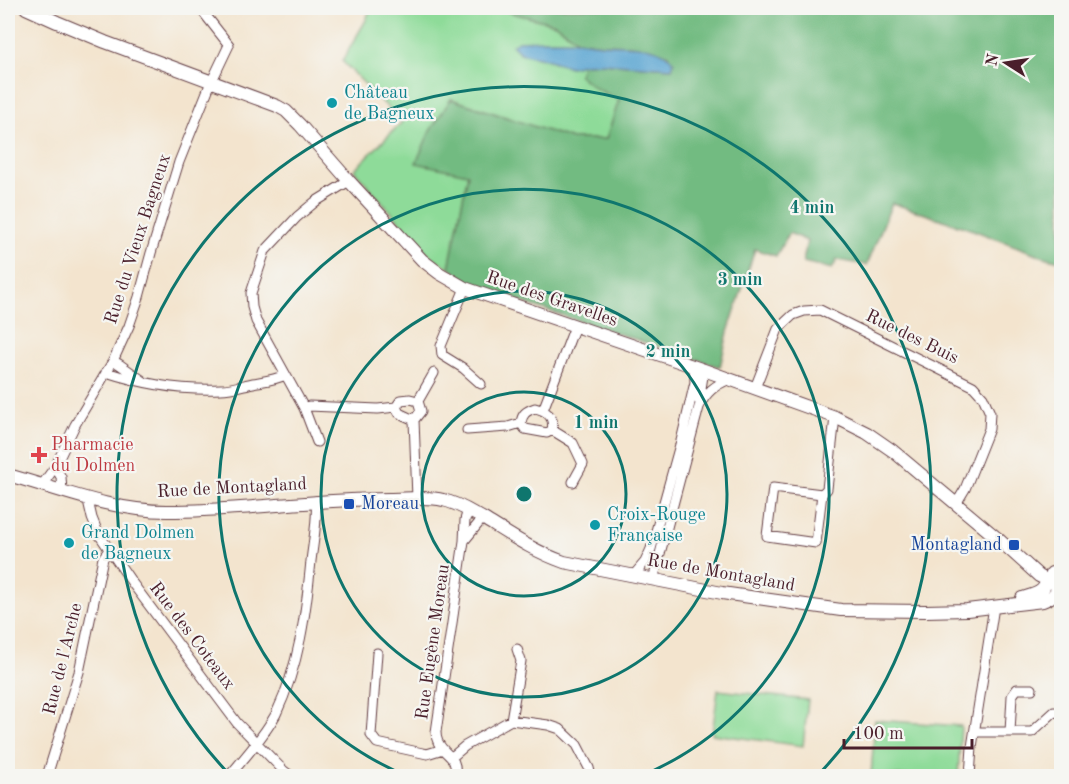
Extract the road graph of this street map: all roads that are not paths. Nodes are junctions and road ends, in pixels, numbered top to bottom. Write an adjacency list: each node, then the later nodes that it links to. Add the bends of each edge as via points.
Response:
1 (26, 8): 3 (street, Rue des Gravelles)
2 (200, 8): 3 (street, Rue du Vieux Bagneux, via 229,45)
3 (212, 82): 4 (street, Rue des Gravelles, via 286,111); 7 (street, Rue du Vieux Bagneux, via 179,162 139,297)
4 (349, 181): 5 (street, Rue des Gravelles, via 422,260); 11 (street, via 297,217 265,251 258,268 252,307)
5 (465, 288): 6 (street, Rue des Gravelles); 14 (street, via 441,346 442,355)
6 (575, 326): 8 (street, Rue des Gravelles); 20 (street)
7 (113, 361): 9 (street, Rue du Vieux Bagneux); 13 (street)
8 (699, 368): 12 (street, Rue des Gravelles); 18 (street); 41 (street)
9 (106, 372): 13 (street); 27 (street, Rue du Vieux Bagneux)
10 (434, 373): 16 (street)
11 (285, 375): 13 (street, via 223,389 166,387); 19 (street)
12 (730, 379): 15 (street, Rue des Gravelles); 18 (street, via 711,389)
13 (145, 382)
14 (481, 384)
15 (754, 388): 21 (street, Rue des Gravelles); 36 (street, Rue des Buis, via 778,329 793,315 820,310 973,386 990,413 989,429)
16 (418, 401): 17 (street, via 401,400); 22 (street, via 421,411)
17 (396, 407): 19 (street); 22 (street, via 399,413)
18 (699, 407): 41 (street)
19 (304, 408): 26 (street)
20 (543, 410): 23 (street, via 528,410); 25 (street, via 554,423)
21 (835, 417): 32 (street, via 827,489); 36 (street, Rue des Gravelles, via 893,451)
22 (414, 420): 33 (street)
23 (520, 423): 24 (street, via 508,428); 25 (street, via 525,429 547,433)
24 (467, 430)
25 (552, 430): 29 (street, via 573,444 583,464)
26 (317, 442)
27 (55, 467): 30 (street, Rue du Vieux Bagneux); 31 (street)
28 (8, 475): 30 (street, Rue de Montagland)
29 (573, 482)
30 (42, 485): 31 (street, Rue de Montagland)
31 (62, 491): 34 (street, Rue de Montagland)
32 (822, 494): 32 (street, via 816,543 767,536 773,488)
33 (417, 498): 35 (street, Rue de Montagland); 37 (street, Rue de Montagland, via 443,499)
34 (91, 500): 35 (street, Rue de Montagland, via 166,511); 40 (street, Rue des Coteaux, via 92,518)
35 (316, 501): 51 (street, via 307,600 291,675 275,714)
36 (956, 504): 42 (street, Rue des Gravelles)
37 (468, 509): 38 (street, Rue de Montagland); 39 (street, Rue Eugène Moreau)
38 (483, 518): 39 (street, Rue Eugène Moreau); 41 (street, Rue de Montagland, via 547,556)
39 (464, 542): 52 (street, Rue Eugène Moreau, via 436,732)
40 (109, 550): 51 (street, Rue des Coteaux); 55 (street, Rue de l'Arche, via 104,558 80,672)
41 (644, 578): 43 (street, Rue de Montagland, via 842,610 968,610)
42 (1055, 584): 43 (street, Rue de Montagland, via 1056,593 1043,601)
43 (998, 606): 49 (street, via 991,625)
44 (517, 649): 48 (street, via 521,661)
45 (377, 653): 52 (street, via 371,735 377,743 427,754)
46 (1032, 689): 50 (street, via 1017,689 1012,696)
47 (1062, 713): 50 (street, via 1054,712 1032,732)
48 (512, 720): 53 (street); 58 (street, via 560,729 577,745)
49 (975, 732): 50 (street); 59 (street)
50 (1010, 732)
51 (256, 743): 54 (street, Rue des Coteaux); 56 (street)
52 (443, 749): 53 (street)
53 (452, 757): 57 (street)
54 (286, 775)
55 (47, 777)
56 (229, 777)
57 (455, 777)
58 (591, 777)
59 (970, 777)

